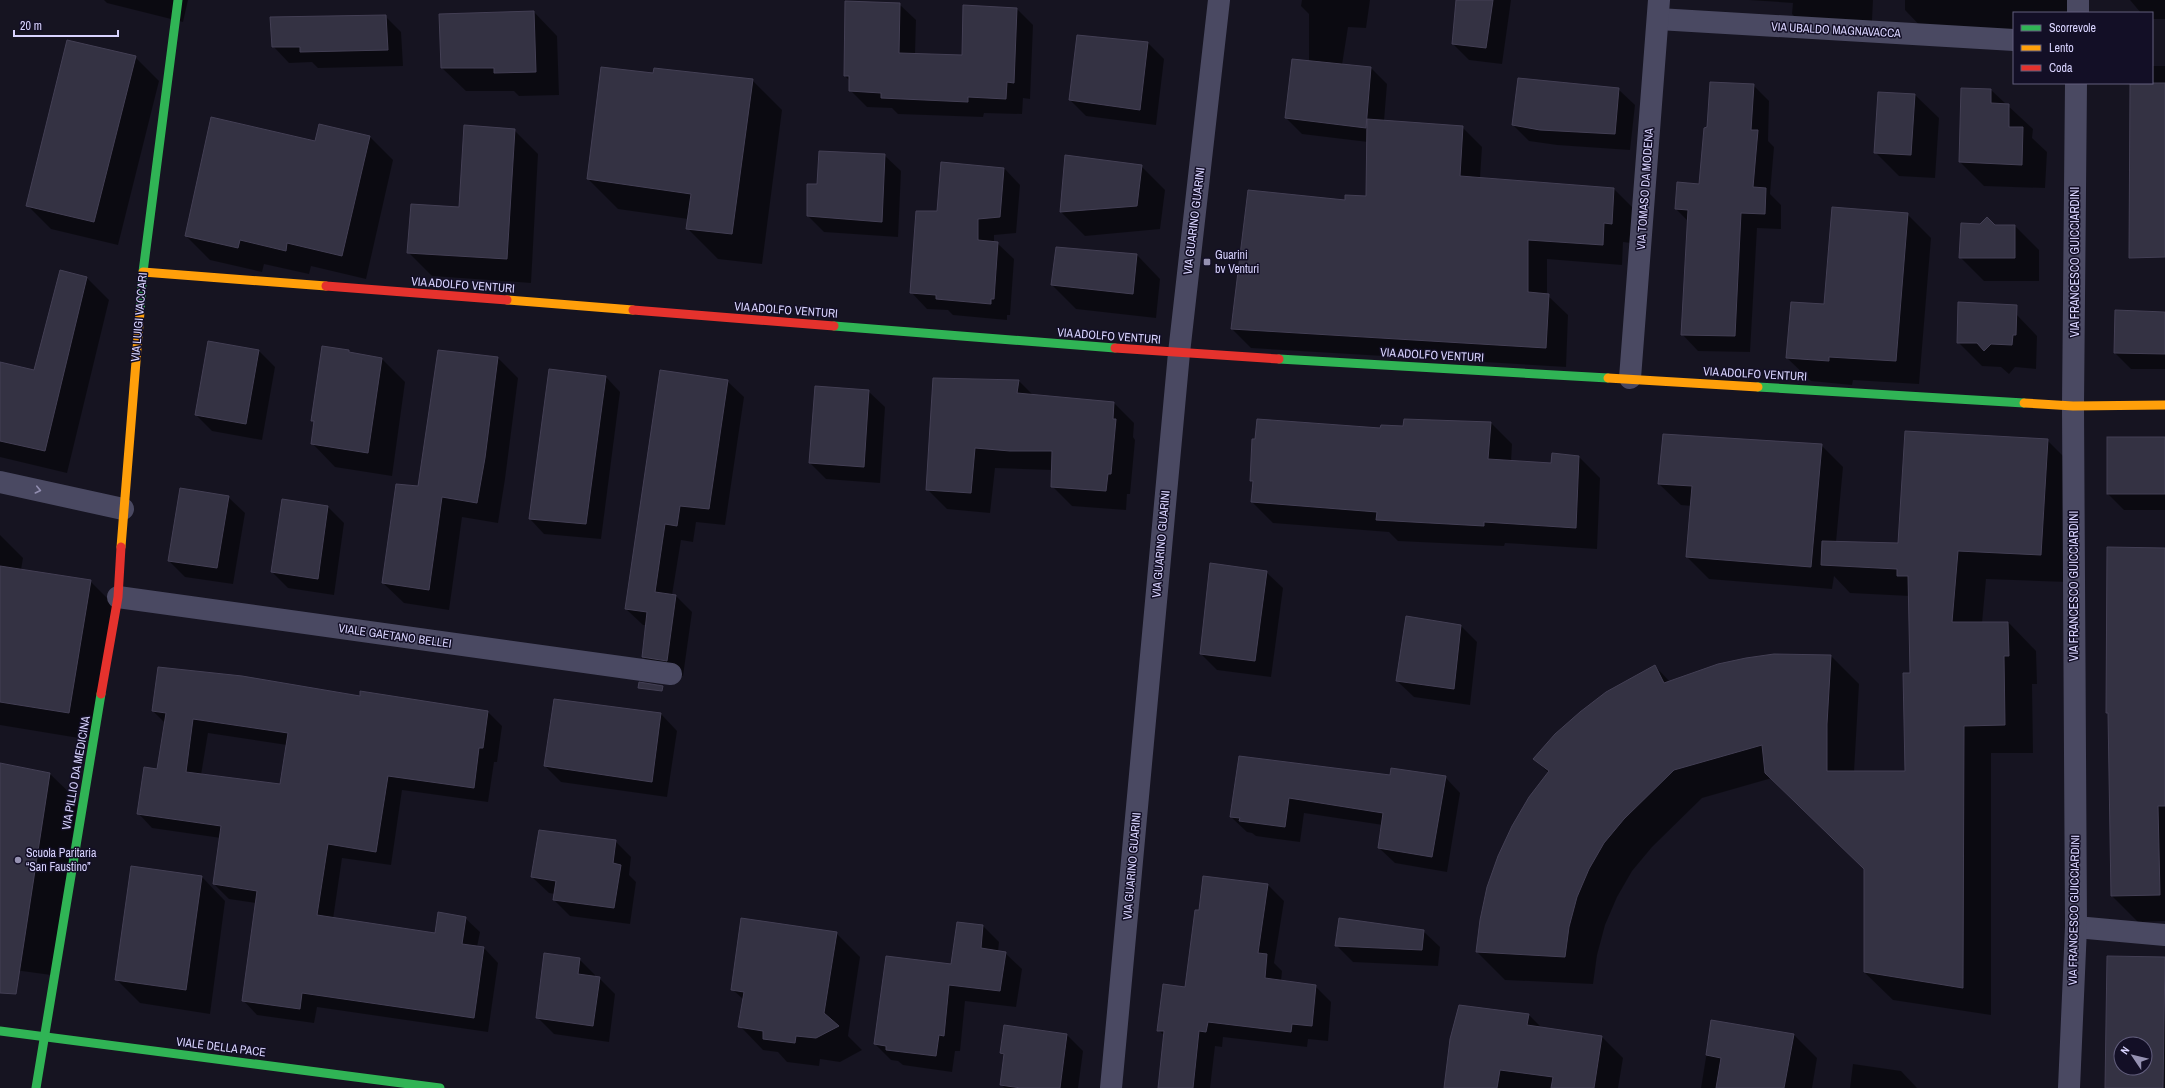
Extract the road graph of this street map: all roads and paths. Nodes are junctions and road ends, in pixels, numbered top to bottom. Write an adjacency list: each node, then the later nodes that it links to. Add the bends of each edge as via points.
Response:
1 (178, 0): 8 (street, VIA LUIGI VACCARI)
2 (1219, 0): 9 (street, VIA GUARINO GUARINI)
3 (2078, 0): 5 (street)
4 (1659, 10): 6 (street, VIA UBALDO MAGNAVACCA); 10 (street, VIA TOMASO DA MODENA)
5 (2078, 12)
6 (2013, 40)
7 (2076, 84): 12 (street, VIA FRANCESCO GUICCIARDINI)
8 (143, 272): 9 (street, VIA ADOLFO VENTURI); 14 (street, VIA LUIGI VACCARI)
9 (1178, 353): 10 (street, VIA ADOLFO VENTURI); 24 (street, VIA GUARINO GUARINI)
10 (1630, 378): 12 (street, VIA ADOLFO VENTURI)
11 (2165, 405): 12 (street, VIA ADOLFO VENTURI)
12 (2074, 406): 17 (street, VIA FRANCESCO GUICCIARDINI)
13 (0, 482): 14 (street, one-way to 14)
14 (123, 509): 15 (street, VIA PILLIO DA MEDICINA)
15 (118, 597): 16 (street, VIALE GAETANO BELLEI); 20 (street, VIA PILLIO DA MEDICINA)
16 (671, 674)
17 (2076, 927): 18 (street); 25 (street, VIA FRANCESCO GUICCIARDINI)
18 (2165, 935)
19 (0, 1031): 20 (street, VIALE DELLA PACE)
20 (43, 1038): 21 (street, VIALE DELLA PACE); 22 (street, VIA PILLIO DA MEDICINA)
21 (377, 1083): 23 (street, VIALE DELLA PACE)
22 (36, 1088)
23 (440, 1088)
24 (1111, 1088)
25 (2069, 1088)

